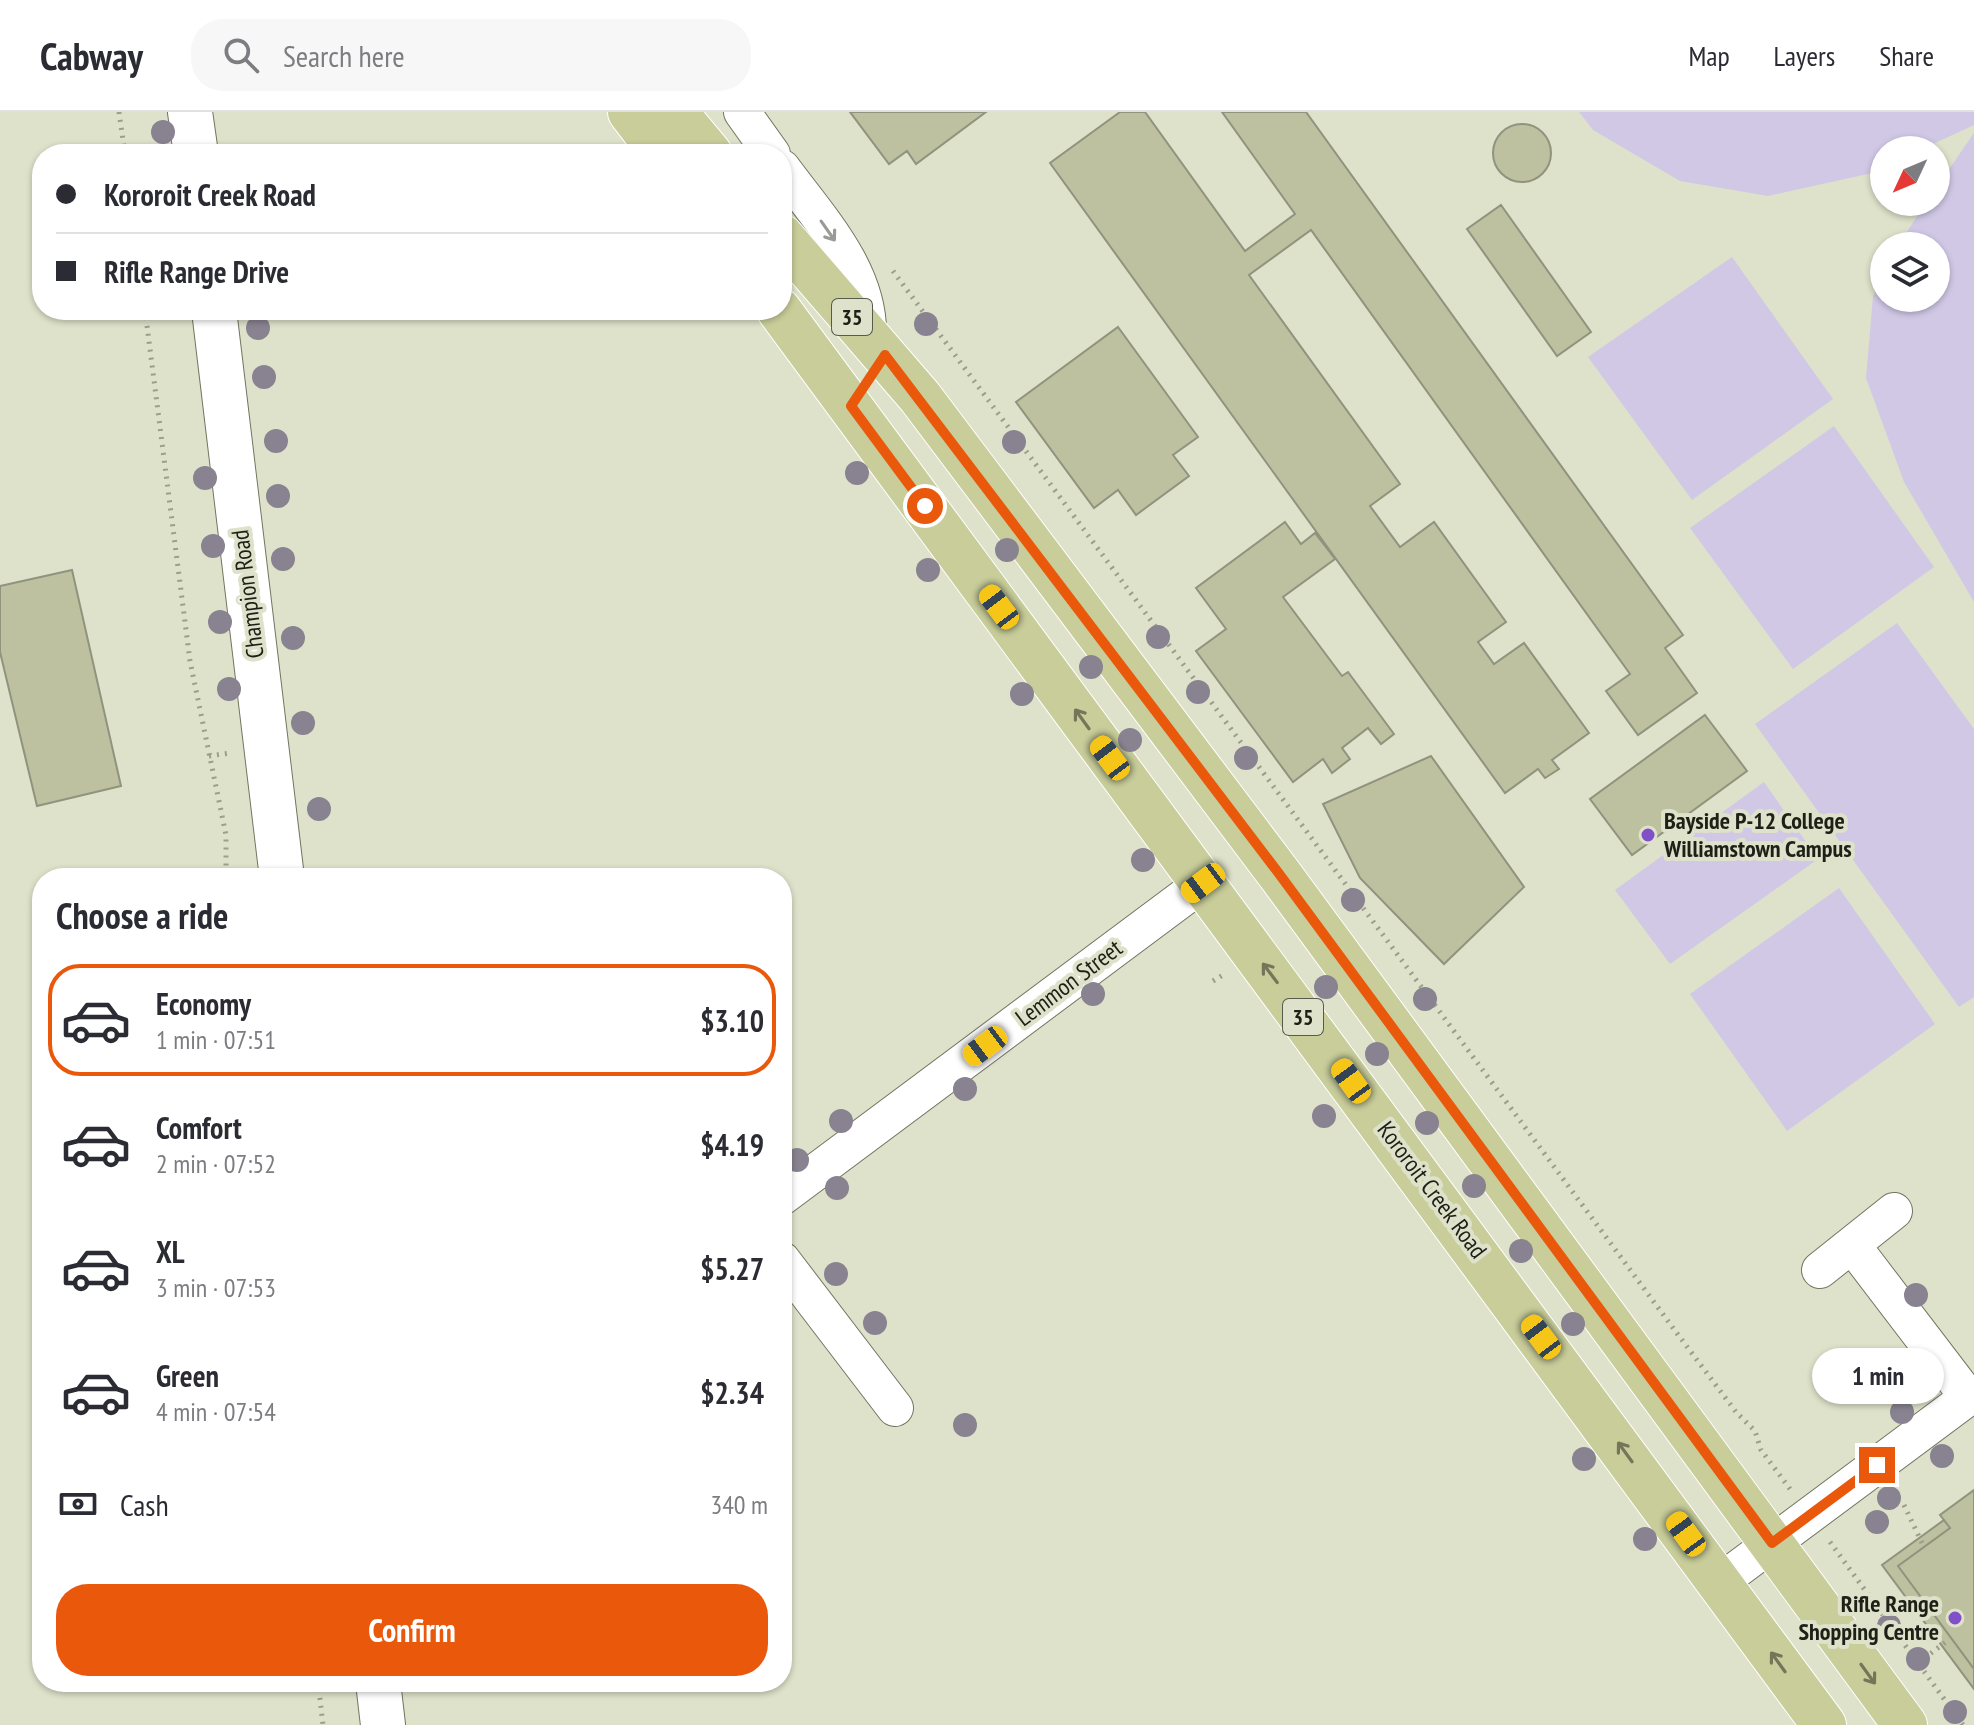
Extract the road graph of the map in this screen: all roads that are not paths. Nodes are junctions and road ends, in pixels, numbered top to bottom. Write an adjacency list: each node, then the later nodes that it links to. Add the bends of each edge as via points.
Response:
1 (190, 112): 5 (street)
2 (630, 112): 6 (main road)
3 (675, 112): 7 (main road)
4 (742, 112): 8 (street)
5 (195, 144)
6 (654, 144)
7 (702, 144)
8 (765, 144)
9 (792, 183): 13 (street, one-way to 13, via 858,281)
10 (792, 248): 13 (main road, 35)
11 (215, 320): 15 (street, Champion Road)
12 (786, 320): 14 (main road, Kororoit Creek Road / 35)
13 (876, 345): 14 (main road); 24 (main road, 35, via 1280,875)
14 (851, 406): 16 (main road, Kororoit Creek Road / 35, one-way to 14)
15 (281, 868)
16 (1203, 883): 17 (street, Lemmon Street); 25 (main road, Kororoit Creek Road / 35, one-way to 16)
17 (792, 1190)
18 (1894, 1211): 19 (street)
19 (1852, 1245): 20 (street); 22 (street)
20 (1820, 1270)
21 (792, 1273): 23 (street)
22 (1971, 1395): 24 (street)
23 (895, 1408)
24 (1772, 1543): 25 (street); 29 (main road, 35, one-way to 29)
25 (1720, 1582): 28 (main road, Kororoit Creek Road / 35, one-way to 25)
26 (379, 1692): 27 (street)
27 (383, 1725)
28 (1824, 1725)
29 (1905, 1725)

